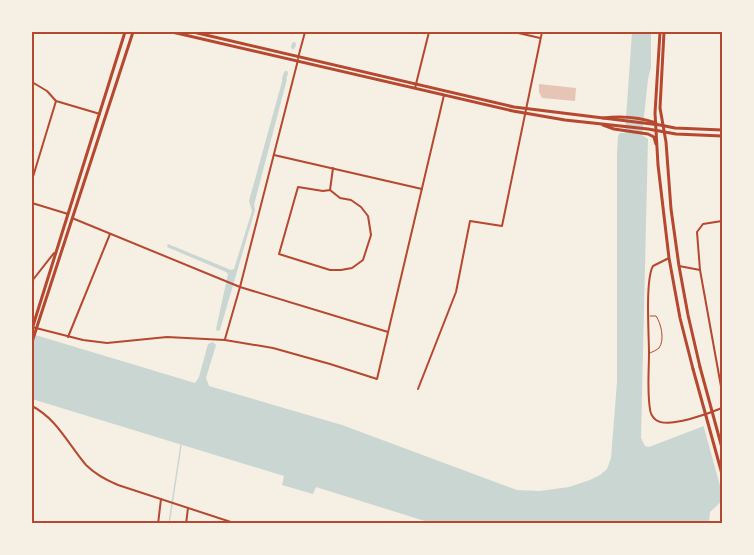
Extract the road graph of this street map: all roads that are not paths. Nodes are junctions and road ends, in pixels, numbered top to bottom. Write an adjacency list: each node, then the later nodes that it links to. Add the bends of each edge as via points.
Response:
1 (124, 32): 18 (main road)
2 (133, 32): 36 (main road)
3 (172, 32): 11 (main road)
4 (193, 32): 11 (main road)
5 (305, 32): 11 (street)
6 (429, 32): 13 (street)
7 (514, 32): 10 (street)
8 (542, 32): 10 (street)
9 (662, 32): 21 (main road); 22 (main road)
10 (540, 38): 16 (street)
11 (298, 58): 13 (main road); 29 (street)
12 (32, 82): 15 (street)
13 (416, 86): 14 (main road); 16 (main road)
14 (444, 95): 17 (main road); 33 (street)
15 (57, 101): 18 (street); 31 (street)
16 (525, 108): 17 (street); 19 (main road)
17 (524, 113): 19 (main road); 53 (street, via 502,226 470,221 456,292)
18 (99, 114): 35 (main road)
19 (596, 120): 20 (main road); 20 (main road)
20 (626, 124): 23 (main road); 23 (main road)
21 (655, 124): 22 (main road); 23 (main road); 25 (main road)
22 (662, 125): 24 (main road); 26 (main road)
23 (643, 126): 25 (main road); 28 (main road)
24 (723, 130)
25 (655, 131): 26 (main road); 28 (main road)
26 (664, 132): 27 (main road); 41 (main road)
27 (723, 136)
28 (657, 144): 40 (main road)
29 (274, 155): 30 (street); 44 (street)
30 (333, 168): 32 (street); 33 (street)
31 (32, 180)
32 (330, 189): 32 (street, via 361,207 368,216 371,235 363,260 352,268 330,270 279,254 298,187)
33 (422, 189): 48 (street)
34 (32, 203): 35 (street)
35 (68, 214): 39 (main road)
36 (72, 218): 38 (street); 45 (main road)
37 (723, 221): 42 (street, via 699,227)
38 (110, 234): 44 (street); 49 (street)
39 (56, 251): 43 (street); 45 (main road)
40 (669, 258): 46 (street, via 656,264 651,272); 58 (main road, via 680,318)
41 (679, 266): 42 (street); 57 (main road, via 700,368)
42 (700, 270): 54 (street)
43 (32, 281)
44 (240, 287): 48 (street); 50 (street)
45 (40, 309): 47 (main road); 51 (main road)
46 (648, 316): 52 (street); 52 (lane, via 659,320 662,341)
47 (32, 328): 49 (street)
48 (389, 332): 50 (street, via 377,379 273,348)
49 (68, 337): 50 (street, via 106,343 167,337)
50 (225, 340)
51 (32, 342)
52 (649, 354): 56 (street, via 649,408 659,422 667,424)
53 (418, 389)
54 (723, 392)
55 (32, 406): 59 (street, via 55,424 97,474)
56 (723, 408)
57 (723, 448)
58 (723, 474)
59 (163, 500): 60 (street); 61 (street)
60 (188, 508): 62 (street); 63 (street)
61 (158, 524)
62 (186, 524)
63 (237, 524)

